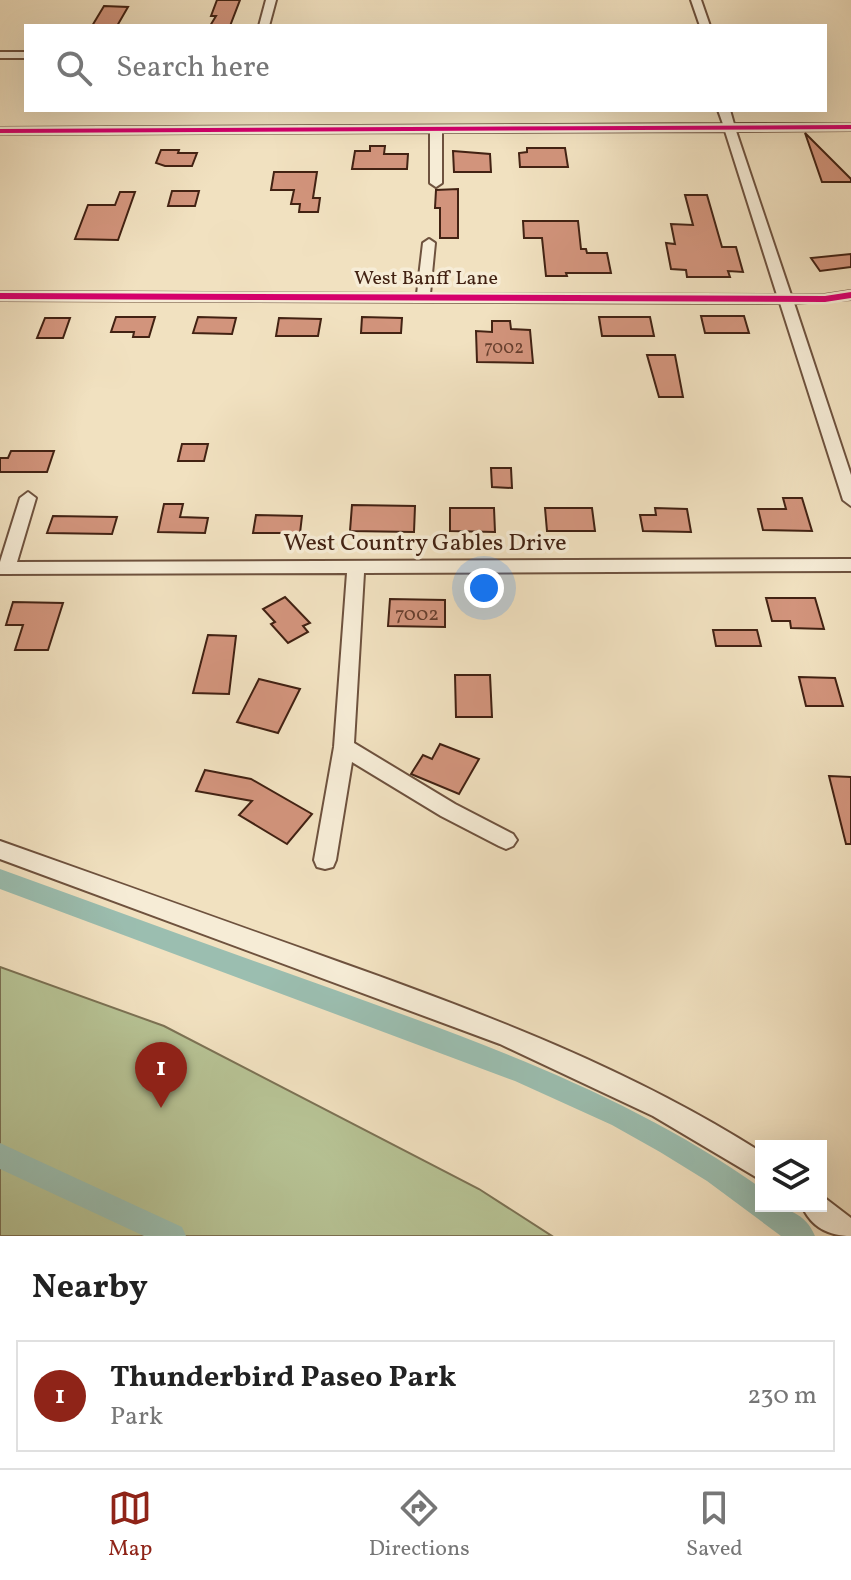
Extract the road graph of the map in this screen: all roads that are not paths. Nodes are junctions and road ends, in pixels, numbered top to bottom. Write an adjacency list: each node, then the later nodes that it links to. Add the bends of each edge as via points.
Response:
1 (271, 0): 3 (street)
2 (696, 0): 4 (street)
3 (265, 24)
4 (704, 24)
5 (0, 55): 6 (street)
6 (24, 55)
7 (724, 112): 9 (street)
8 (436, 127): 9 (street); 11 (street); 12 (street)
9 (728, 127): 10 (street); 17 (street)
10 (851, 127)
11 (0, 131)
12 (436, 183)
13 (429, 243): 16 (street)
14 (851, 295): 17 (street, West Banff Lane)
15 (0, 296): 16 (street, West Banff Lane)
16 (423, 297): 17 (street, West Banff Lane)
17 (785, 299): 19 (street)
18 (28, 498): 22 (street)
19 (851, 500)
20 (851, 565): 21 (street, West Country Gables Drive)
21 (356, 566): 22 (street, West Country Gables Drive); 23 (street)
22 (3, 568)
23 (344, 747): 24 (street); 26 (street)
24 (506, 840)
25 (0, 850): 27 (street, via 497,1029 587,1068)
26 (325, 860)
27 (755, 1163)
28 (822, 1212): 29 (street)
29 (851, 1235)

